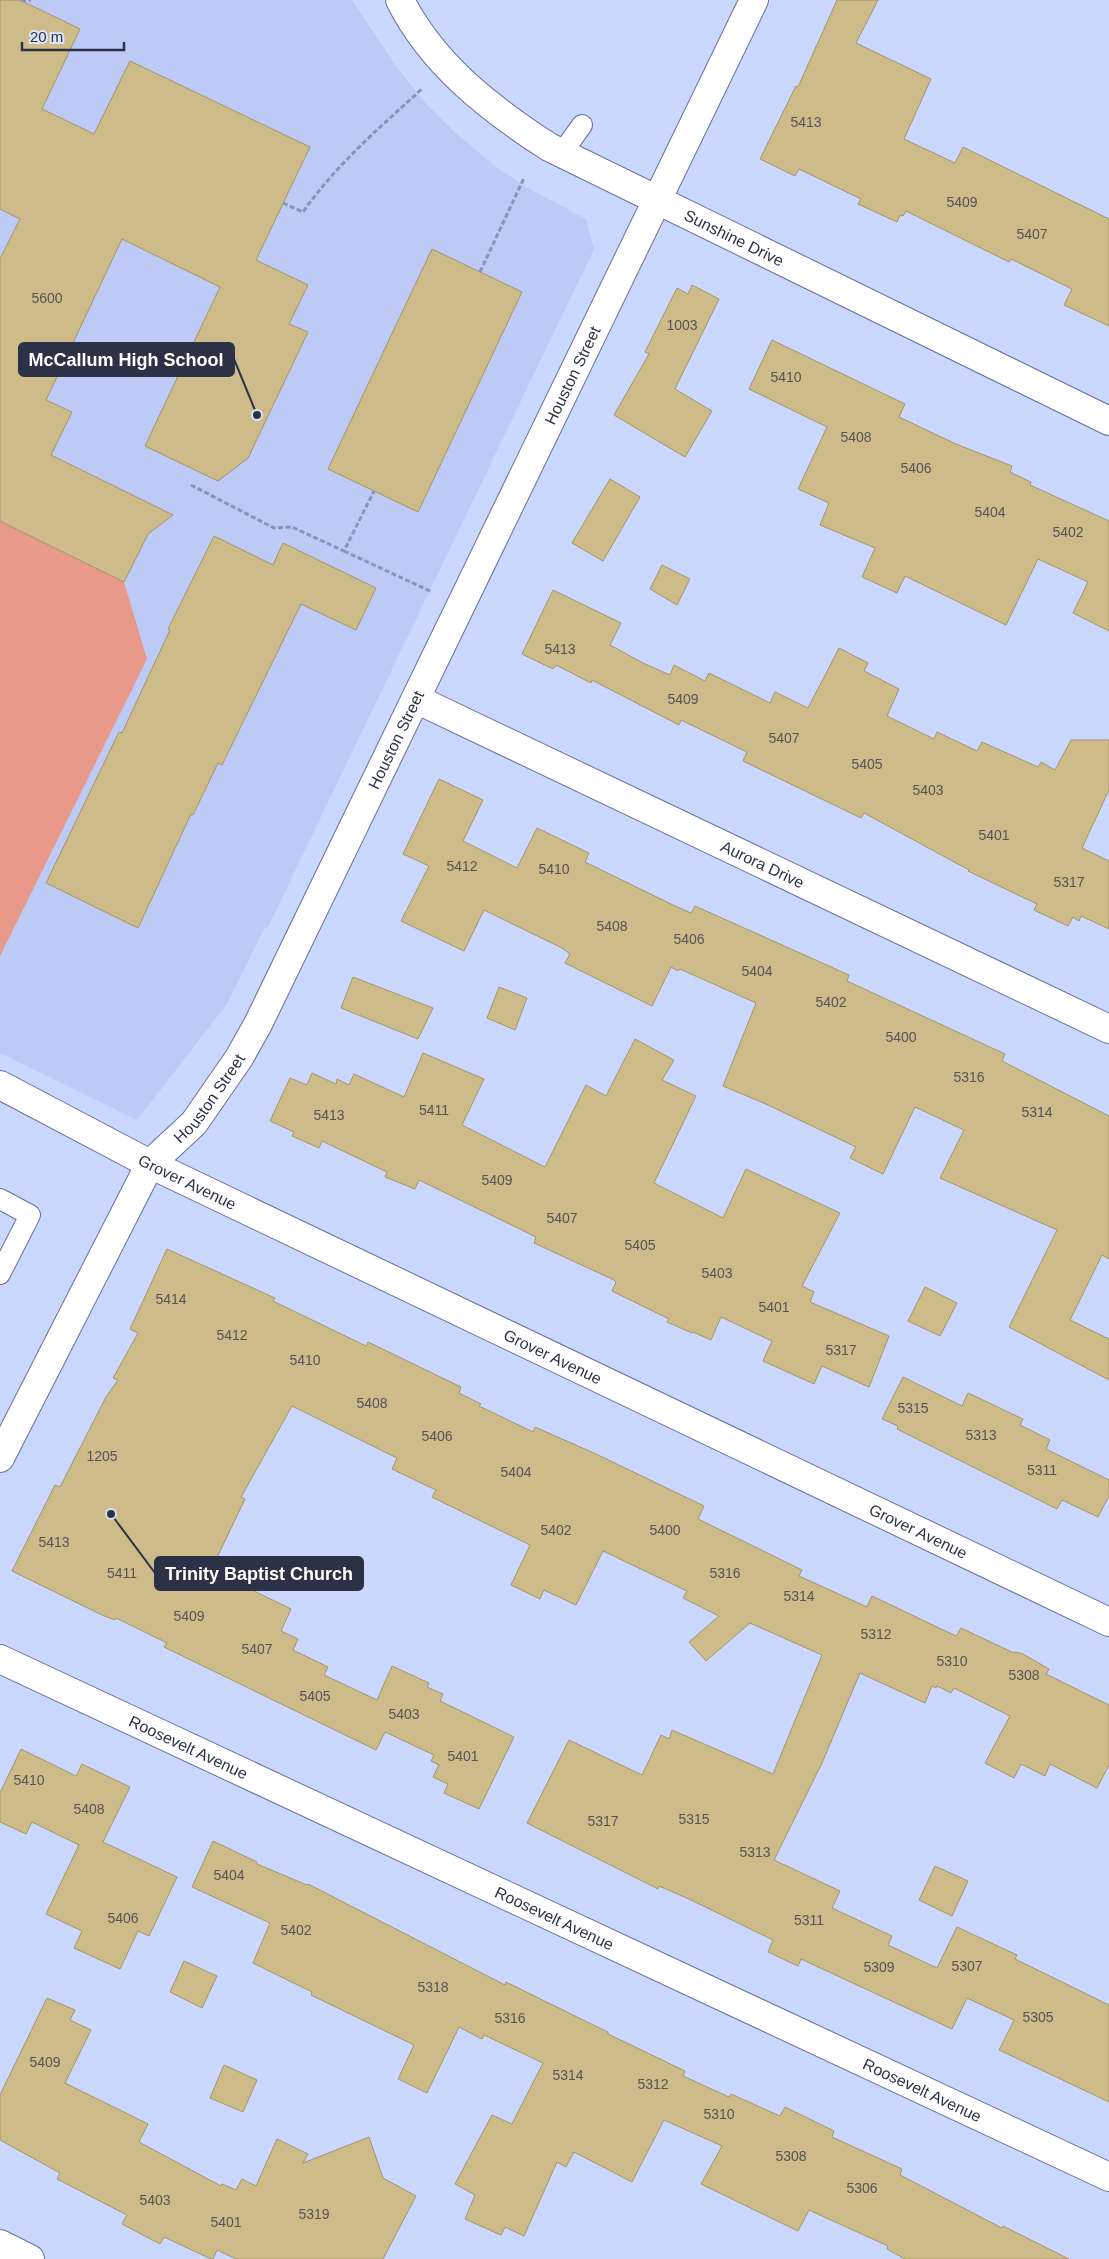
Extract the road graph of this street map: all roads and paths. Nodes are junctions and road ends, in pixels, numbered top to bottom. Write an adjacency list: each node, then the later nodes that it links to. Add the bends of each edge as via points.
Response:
1 (32, 0): 4 (path)
2 (400, 0): 7 (street, Sunshine Drive, via 445,65 522,130)
3 (754, 0): 9 (street, Houston Street)
4 (21, 1)
5 (422, 89): 10 (path, via 345,162 303,212)
6 (582, 125): 7 (lane)
7 (562, 153): 9 (street, Sunshine Drive)
8 (524, 178): 11 (path)
9 (658, 200): 12 (street, Sunshine Drive); 17 (street, Houston Street)
10 (283, 203)
11 (480, 272)
12 (1109, 421)
13 (191, 486): 15 (path, via 274,528 292,527)
14 (374, 491): 15 (path)
15 (344, 551): 16 (path)
16 (435, 593)
17 (416, 699): 18 (street, Aurora Drive); 20 (street, Houston Street, via 239,1058 194,1123)
18 (1109, 1030)
19 (0, 1085): 20 (street, Grover Avenue)
20 (150, 1164): 23 (street, Houston Street); 24 (street, Grover Avenue)
21 (0, 1199): 22 (lane, via 30,1214)
22 (0, 1274)
23 (0, 1458)
24 (1109, 1622)
25 (0, 1659): 26 (street, Roosevelt Avenue)
26 (1109, 2177)
27 (0, 2244): 28 (street)
28 (30, 2259)

